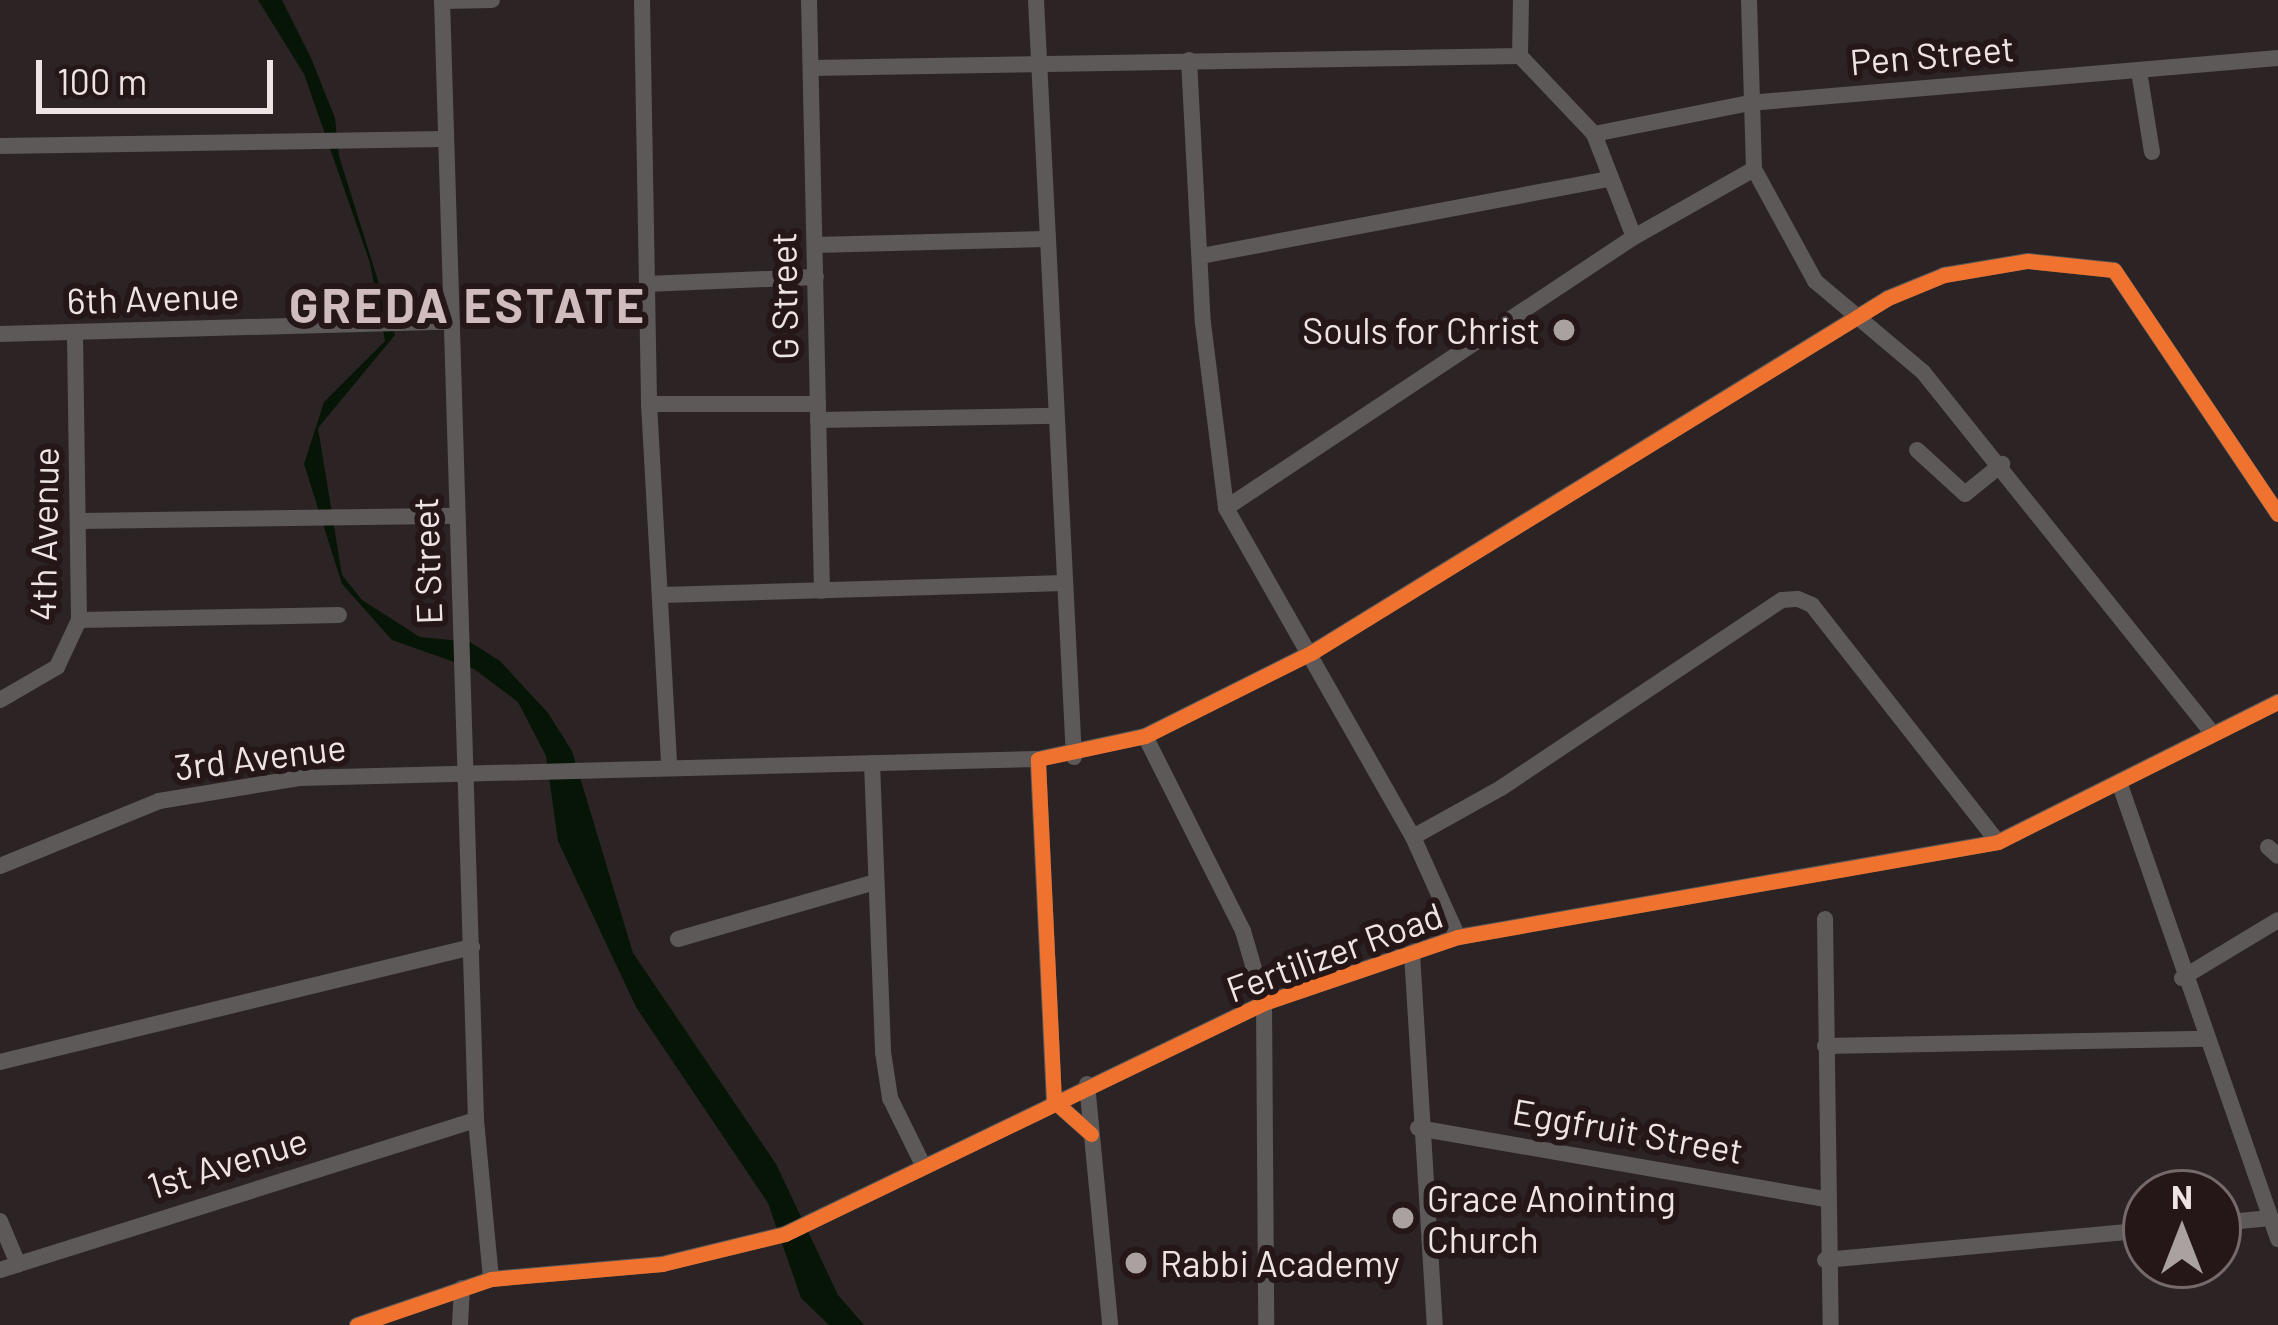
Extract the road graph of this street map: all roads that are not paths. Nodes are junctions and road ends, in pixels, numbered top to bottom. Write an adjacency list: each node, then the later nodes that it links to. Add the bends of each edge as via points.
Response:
1 (442, 0): 2 (street); 16 (street, E Street)
2 (492, 0)
3 (642, 0): 26 (street)
4 (808, 0): 12 (street, G Street)
5 (1036, 0): 11 (street)
6 (1521, 0): 8 (street)
7 (1749, 0): 14 (street)
8 (1520, 56): 10 (street); 15 (street)
9 (2278, 58): 13 (street, Pen Street)
10 (1189, 60): 11 (street); 24 (street)
11 (1040, 66): 12 (street); 22 (street)
12 (811, 68): 23 (street, G Street)
13 (2139, 71): 14 (street, Pen Street); 18 (street)
14 (1749, 104): 15 (street, Pen Street); 19 (street)
15 (1594, 134): 20 (street)
16 (443, 140): 17 (street); 28 (street, E Street)
17 (0, 146)
18 (2152, 152)
19 (1754, 169): 21 (street); 27 (street, via 1815,281)
20 (1610, 178): 21 (street); 24 (street)
21 (1634, 237): 36 (street)
22 (1045, 239): 23 (street); 33 (street)
23 (815, 245): 25 (street, G Street)
24 (1202, 256): 36 (street)
25 (816, 277): 26 (street); 32 (street, G Street)
26 (646, 284): 31 (street)
27 (1860, 318): 35 (street, via 1923,372); 37 (street, 3rd Avenue, via 1944,275 2028,261 2114,270); 45 (street, 3rd Avenue)
28 (452, 321): 29 (street, 6th Avenue); 38 (street, E Street)
29 (76, 332): 30 (street, 6th Avenue); 39 (street, 4th Avenue)
30 (0, 334)
31 (650, 404): 32 (street); 42 (street)
32 (818, 412): 33 (street); 41 (street, G Street)
33 (1055, 416): 40 (street)
34 (1917, 450): 35 (street, via 1965,494)
35 (2002, 464): 48 (street)
36 (1226, 508): 45 (street)
37 (2278, 514)
38 (457, 516): 39 (street); 54 (street, E Street)
39 (81, 520): 44 (street, 4th Avenue)
40 (1063, 583): 41 (street); 50 (street)
41 (822, 591): 42 (street)
42 (661, 595): 53 (street)
43 (339, 615): 44 (street)
44 (79, 620): 46 (street, 4th Avenue, via 57,667)
45 (1311, 653): 49 (street, 3rd Avenue); 56 (street)
46 (0, 700)
47 (2278, 703): 48 (street, Fertilizer Road)
48 (2212, 731): 55 (street, Fertilizer Road)
49 (1145, 736): 50 (street, 3rd Avenue); 67 (street, via 1243,932)
50 (1074, 757): 51 (street, 3rd Avenue)
51 (1039, 759): 52 (street, 3rd Avenue); 72 (street)
52 (872, 763): 53 (street, 3rd Avenue); 59 (street)
53 (669, 766): 54 (street, 3rd Avenue)
54 (469, 773): 58 (street, 3rd Avenue, via 210,788); 64 (street, E Street)
55 (2120, 785): 57 (street, Fertilizer Road); 66 (street)
56 (1413, 837): 57 (street, via 1501,788 1782,600 1798,599 1812,605); 62 (street)
57 (1998, 842): 62 (street, Fertilizer Road)
58 (0, 866)
59 (875, 881): 63 (street); 76 (street, via 890,1098)
60 (1825, 919): 69 (street)
61 (2278, 920): 66 (street)
62 (1458, 937): 65 (street, Fertilizer Road)
63 (678, 939)
64 (472, 947): 70 (street); 73 (street, E Street)
65 (1412, 953): 67 (street, Fertilizer Road); 74 (street)
66 (2182, 978): 68 (street)
67 (1264, 1003): 71 (street, Fertilizer Road); 91 (street)
68 (2206, 1039): 69 (street); 78 (street)
69 (1825, 1046): 79 (street)
70 (0, 1062)
71 (1087, 1084): 72 (street, Fertilizer Road); 75 (street)
72 (1054, 1101): 75 (street); 76 (street, Fertilizer Road)
73 (476, 1120): 85 (street, 1st Avenue); 86 (street, E Street)
74 (1418, 1128): 79 (street, Eggfruit Street); 92 (street)
75 (1090, 1134): 90 (street)
76 (923, 1165): 86 (street, Fertilizer Road, via 785,1234 662,1264)
77 (2278, 1176): 78 (street)
78 (2259, 1191): 82 (street)
79 (1826, 1199): 84 (street)
80 (0, 1221): 85 (street)
81 (2242, 1225): 82 (street)
82 (2275, 1228)
83 (2122, 1232): 84 (street)
84 (1826, 1259): 93 (street)
85 (9, 1267)
86 (490, 1279): 87 (street, Fertilizer Road)
87 (462, 1288): 88 (street, Fertilizer Road); 89 (street)
88 (357, 1325)
89 (460, 1325)
90 (1110, 1325)
91 (1266, 1325)
92 (1435, 1325)
93 (1831, 1325)

